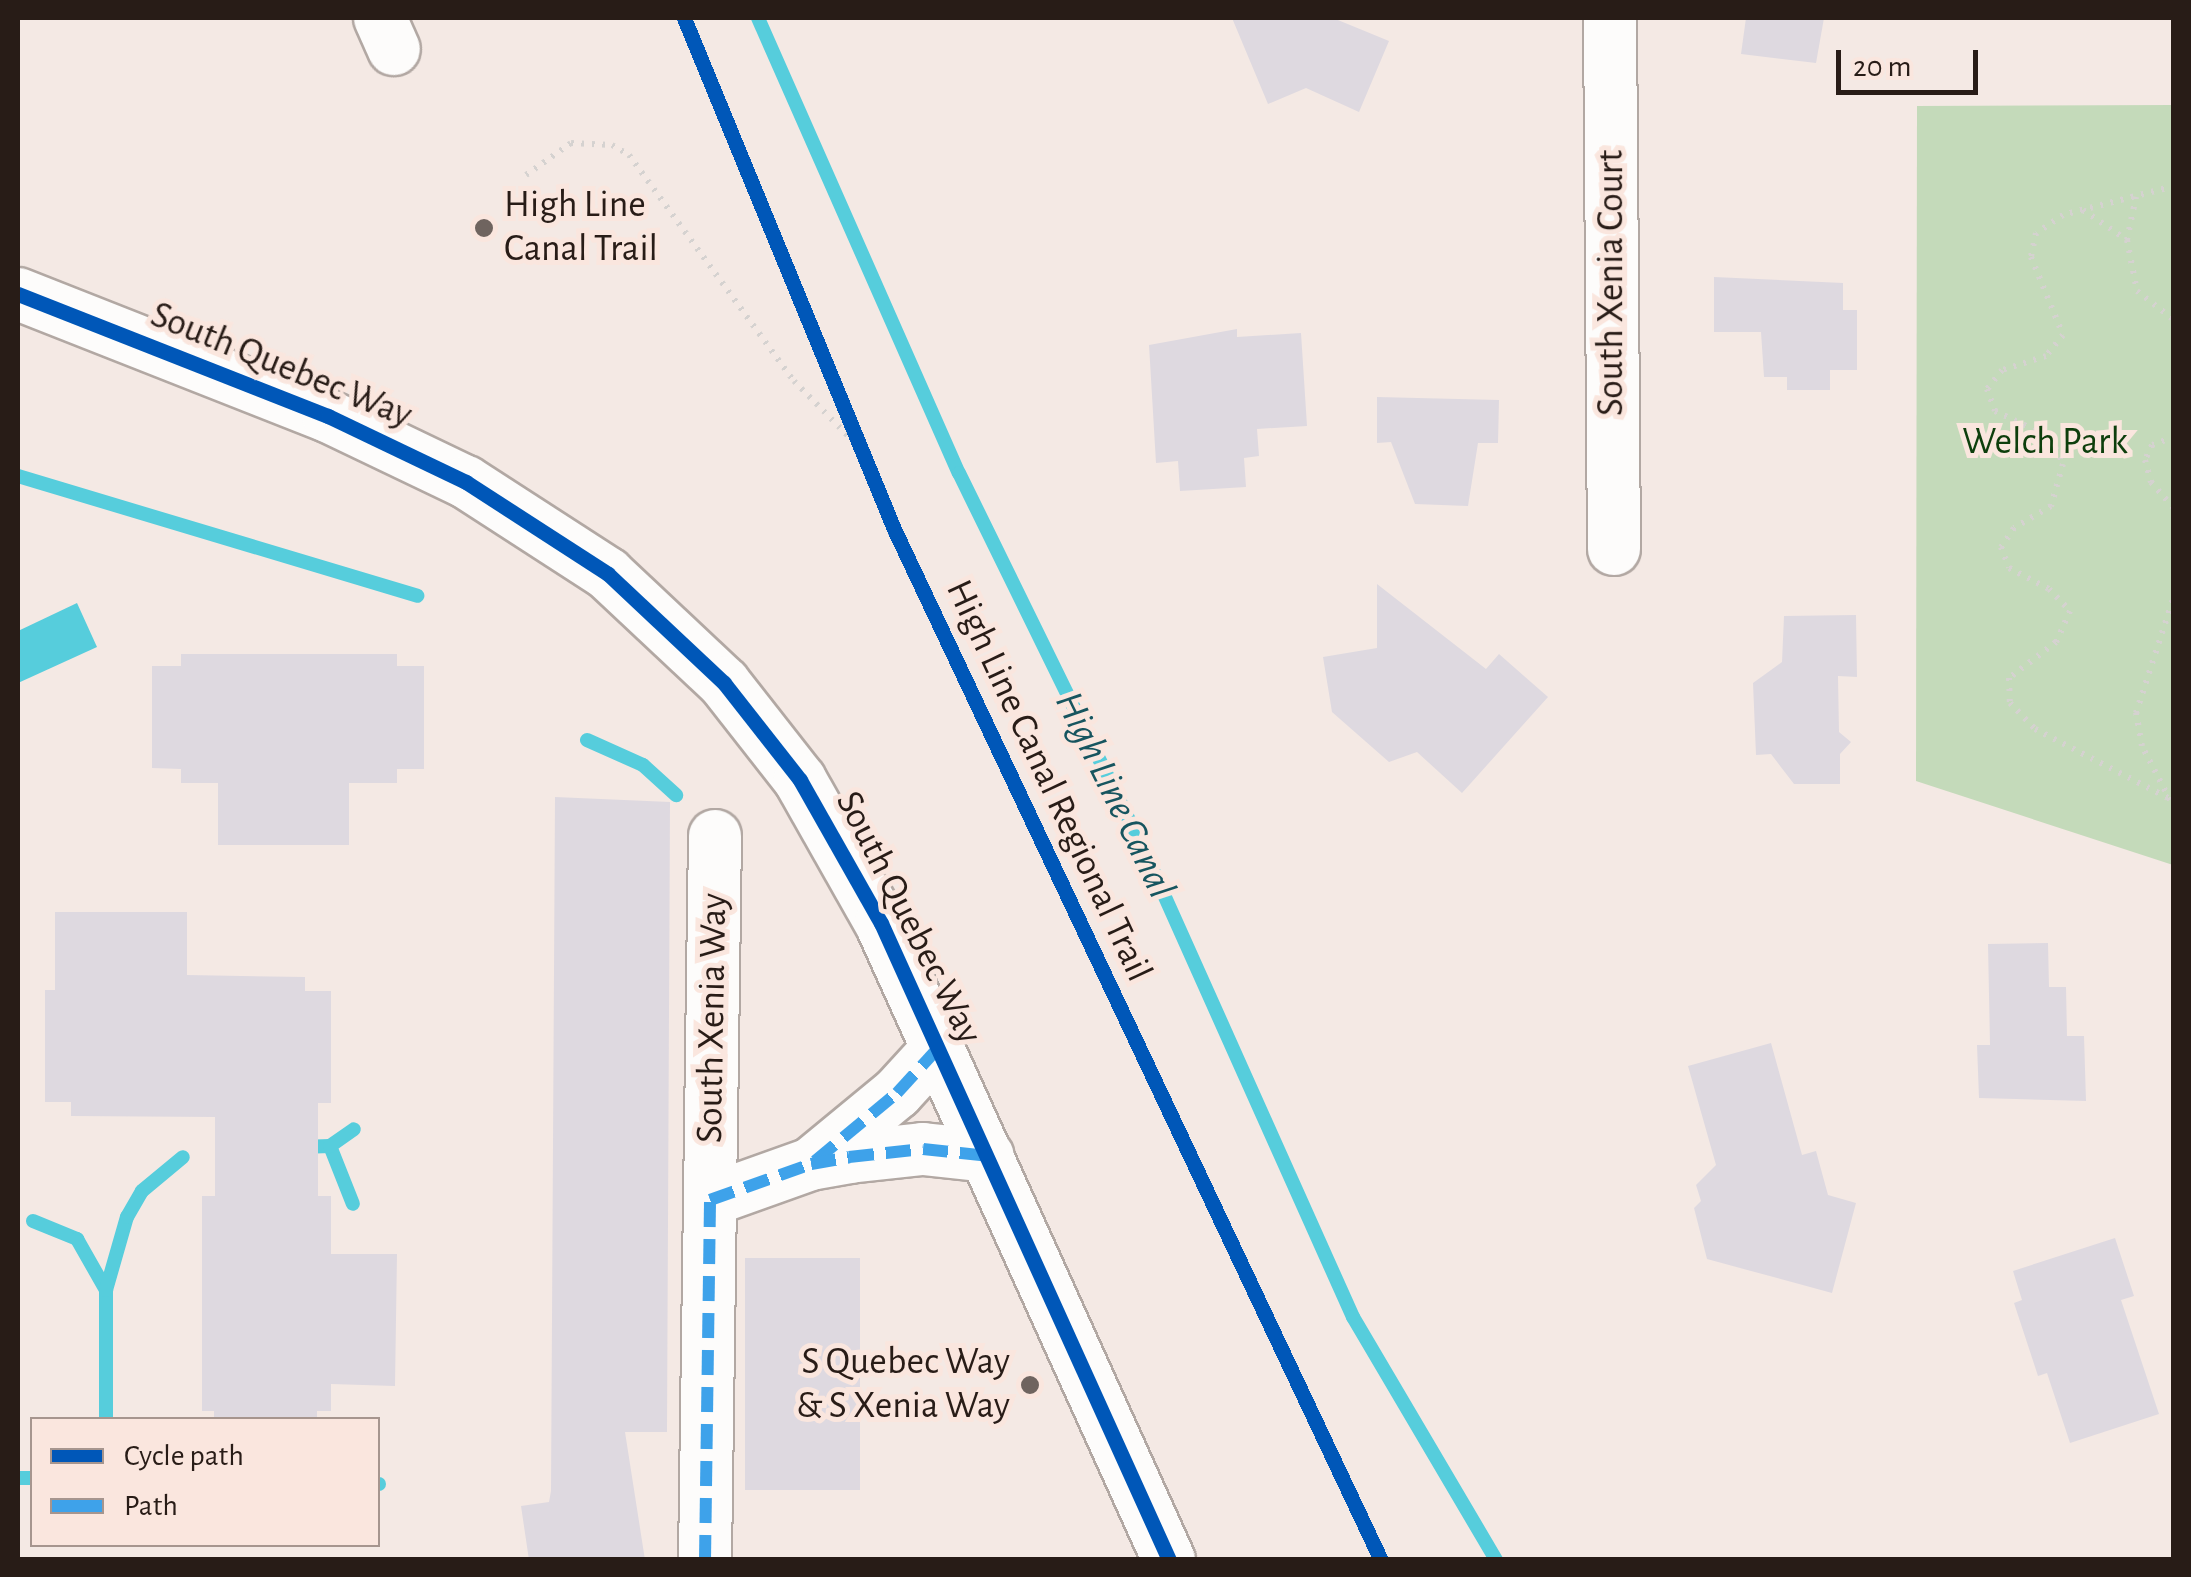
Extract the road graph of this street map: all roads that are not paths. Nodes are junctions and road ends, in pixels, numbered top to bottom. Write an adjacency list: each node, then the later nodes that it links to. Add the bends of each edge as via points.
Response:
1 (1610, 18): 3 (street, South Xenia Court)
2 (18, 294): 5 (street, South Quebec Way, via 423,459 539,524 633,594 734,693 800,780 881,922)
3 (1614, 549)
4 (715, 836): 8 (street, South Xenia Way)
5 (939, 1047): 6 (street, South Quebec Way); 7 (street, South Xenia Way, via 897,1093)
6 (988, 1156): 7 (street, South Xenia Way, via 923,1150); 10 (street, South Quebec Way)
7 (810, 1164): 8 (street, South Xenia Way)
8 (710, 1200): 9 (street, South Xenia Way)
9 (706, 1560)
10 (1169, 1560)

